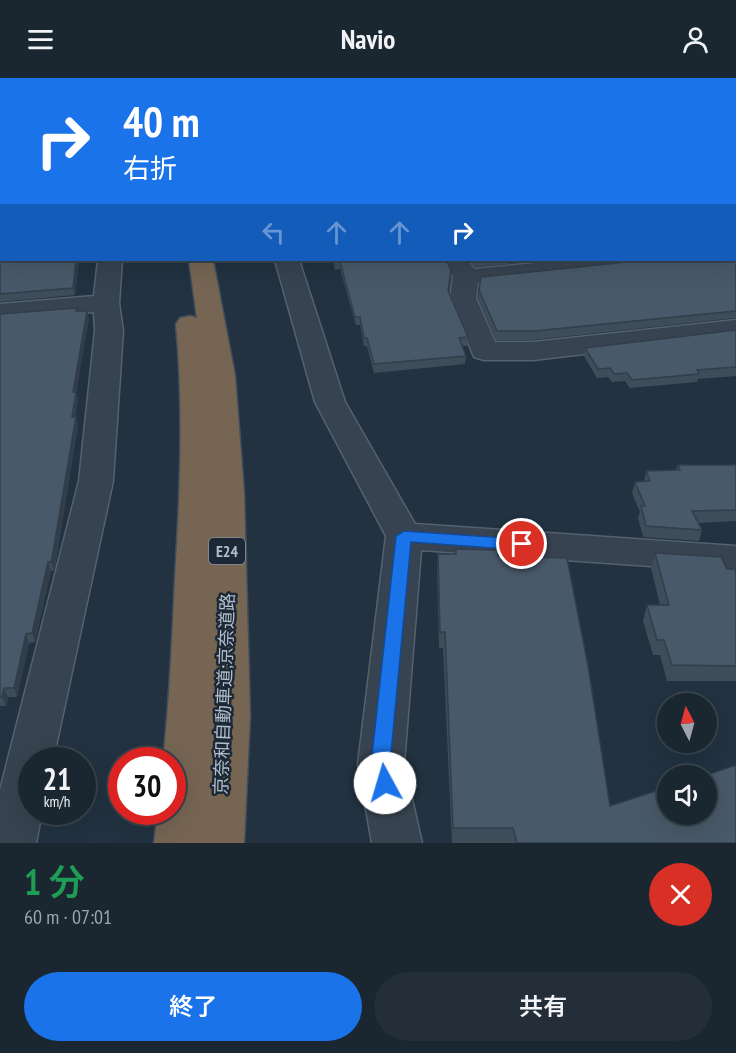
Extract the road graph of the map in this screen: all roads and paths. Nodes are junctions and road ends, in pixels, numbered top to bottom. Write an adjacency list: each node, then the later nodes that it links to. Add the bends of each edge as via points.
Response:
1 (110, 261): 7 (street)
2 (183, 261): 13 (highway, 京奈和自動車道;京奈道路 / E24, via 196,379 197,496 190,718)
3 (201, 261): 14 (highway, 京奈和自動車道;京奈道路 / E24, via 220,376 227,493 228,715)
4 (287, 261): 10 (street, via 330,402)
5 (613, 261): 6 (street)
6 (461, 268): 9 (street, via 463,298 484,351 533,351)
7 (106, 303): 8 (street); 12 (street, via 109,331 96,481)
8 (0, 312)
9 (736, 328)
10 (404, 536): 11 (street); 15 (street, via 381,764)
11 (736, 559)
12 (11, 843)
13 (179, 843)
14 (219, 843)
15 (397, 843)

